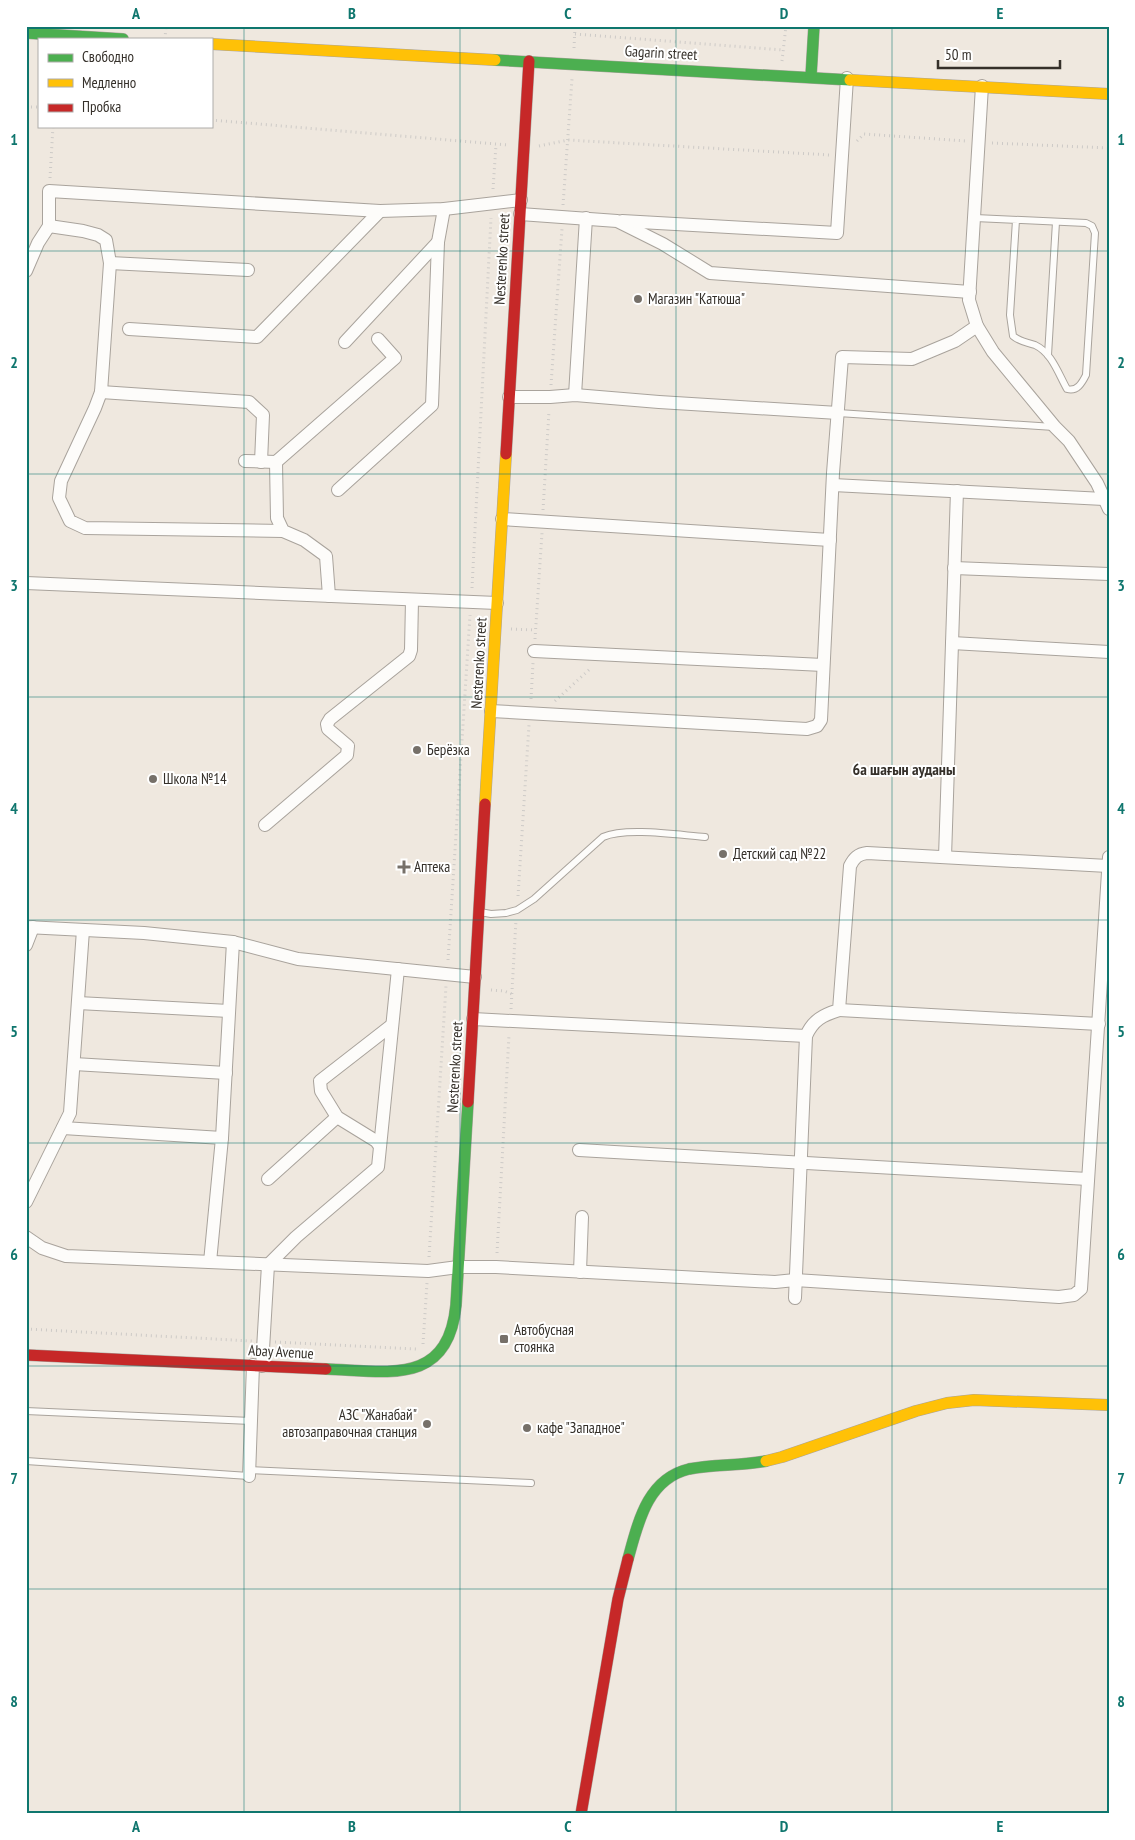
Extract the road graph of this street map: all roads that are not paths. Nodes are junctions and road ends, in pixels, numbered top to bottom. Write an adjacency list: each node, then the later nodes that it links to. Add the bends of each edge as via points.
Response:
1 (814, 26): 6 (main road)
2 (26, 33): 3 (main road)
3 (107, 38)
4 (212, 44): 5 (main road, Gagarin street)
5 (529, 61): 6 (main road, Gagarin street); 10 (main road, Nesterenko street)
6 (811, 76): 7 (main road, Gagarin street)
7 (848, 78): 8 (main road, Gagarin street); 17 (street, via 836,233)
8 (982, 86): 9 (main road, Gagarin street); 15 (street)
9 (1109, 94)
10 (521, 200): 11 (street); 13 (main road, Nesterenko street)
11 (444, 209): 12 (street); 20 (street)
12 (380, 211): 19 (street, via 49,191); 26 (street, via 257,337)
13 (520, 214): 14 (street); 32 (main road, Nesterenko street)
14 (586, 218): 17 (street); 31 (street)
15 (974, 218): 16 (lane); 24 (street)
16 (1016, 220): 18 (lane); 29 (lane, via 1010,315 1013,336 1035,345)
17 (617, 221): 24 (street, via 710,273)
18 (1056, 222): 29 (lane); 29 (lane, via 1086,223 1095,233 1086,375 1077,388 1067,389)
19 (49, 226): 21 (street, via 98,235 106,240); 22 (street)
20 (438, 242): 28 (street); 39 (street, via 432,405)
21 (110, 263): 23 (street); 30 (street)
22 (26, 270)
23 (248, 270)
24 (970, 292): 25 (street, via 969,300)
25 (977, 326): 33 (street, via 954,341 912,359 842,357); 34 (street, via 993,352)
26 (129, 329)
27 (378, 339): 37 (street, via 395,358)
28 (345, 342)
29 (1048, 355)
30 (101, 392): 36 (street, via 249,402 263,415); 43 (street, via 61,481 59,498 70,521 85,528)
31 (575, 395): 32 (street); 33 (street)
32 (509, 396): 42 (main road, Nesterenko street)
33 (838, 414): 34 (lane); 38 (street)
34 (1055, 427): 41 (street, via 1069,441 1097,483)
35 (245, 461): 36 (street)
36 (261, 462): 37 (street)
37 (276, 462): 43 (street, via 277,518)
38 (833, 485): 40 (street); 44 (street)
39 (338, 490)
40 (957, 491): 41 (street); 45 (street)
41 (1106, 504)
42 (502, 519): 44 (street); 50 (main road, Nesterenko street)
43 (283, 531): 48 (street, via 304,540 326,556)
44 (830, 540): 54 (street)
45 (954, 568): 46 (street); 51 (street)
46 (1109, 574)
47 (26, 583): 48 (street)
48 (329, 596): 49 (street)
49 (412, 600): 50 (street); 56 (street, via 409,656 327,724 328,729 348,746 347,756)
50 (497, 604): 55 (main road, Nesterenko street)
51 (952, 643): 53 (street); 58 (street)
52 (534, 651): 54 (street)
53 (1109, 652)
54 (823, 665): 55 (street, via 821,720 817,726 806,729)
55 (491, 711): 60 (main road, Nesterenko street)
56 (265, 825)
57 (704, 837): 60 (lane, via 612,833 603,837 534,899 517,910 491,914)
58 (945, 857): 59 (street); 68 (street, via 867,853 853,859)
59 (1108, 861): 71 (street)
60 (479, 912): 66 (main road, Nesterenko street)
61 (30, 927): 62 (street); 64 (street)
62 (83, 930): 63 (street); 67 (street)
63 (233, 942): 65 (street, via 298,959); 69 (street)
64 (26, 945)
65 (398, 969): 66 (street); 72 (street)
66 (475, 977): 70 (main road, Nesterenko street)
67 (78, 1003): 69 (street); 74 (street)
68 (839, 1010): 71 (street); 73 (street, via 818,1018)
69 (229, 1011): 75 (street)
70 (473, 1019): 73 (street); 89 (main road, Nesterenko street)
71 (1099, 1024): 83 (street)
72 (392, 1025): 76 (street, via 320,1081 321,1091); 79 (street)
73 (806, 1036): 81 (street)
74 (74, 1064): 75 (street); 77 (street, via 70,1113)
75 (226, 1073): 78 (street)
76 (336, 1117): 79 (street); 82 (street)
77 (63, 1128): 78 (street); 84 (street)
78 (222, 1138): 87 (street)
79 (379, 1145): 88 (street, via 378,1167)
80 (579, 1150): 81 (street)
81 (801, 1162): 83 (street); 91 (street)
82 (268, 1178)
83 (1088, 1178): 91 (street, via 1081,1289 1074,1295 1059,1297)
84 (26, 1202)
85 (582, 1217): 90 (street)
86 (26, 1237): 87 (street, via 42,1248 66,1256)
87 (210, 1262): 88 (street)
88 (268, 1265): 89 (street, via 428,1271); 94 (street, via 263,1341)
89 (458, 1267): 90 (street); 94 (main road, Abay Avenue, via 450,1337 437,1355 411,1371)
90 (580, 1272): 91 (street, via 775,1282)
91 (795, 1280): 92 (street)
92 (795, 1298)
93 (26, 1355): 94 (main road, Abay Avenue)
94 (258, 1366): 97 (street)
95 (1109, 1405): 101 (main road, via 974,1400 947,1403 916,1410 782,1457 690,1470 663,1482 650,1496 637,1525 618,1599)
96 (26, 1411): 97 (lane)
97 (251, 1421): 99 (street)
98 (26, 1461): 99 (lane)
99 (249, 1473): 100 (lane)
100 (531, 1483)
101 (582, 1814)

